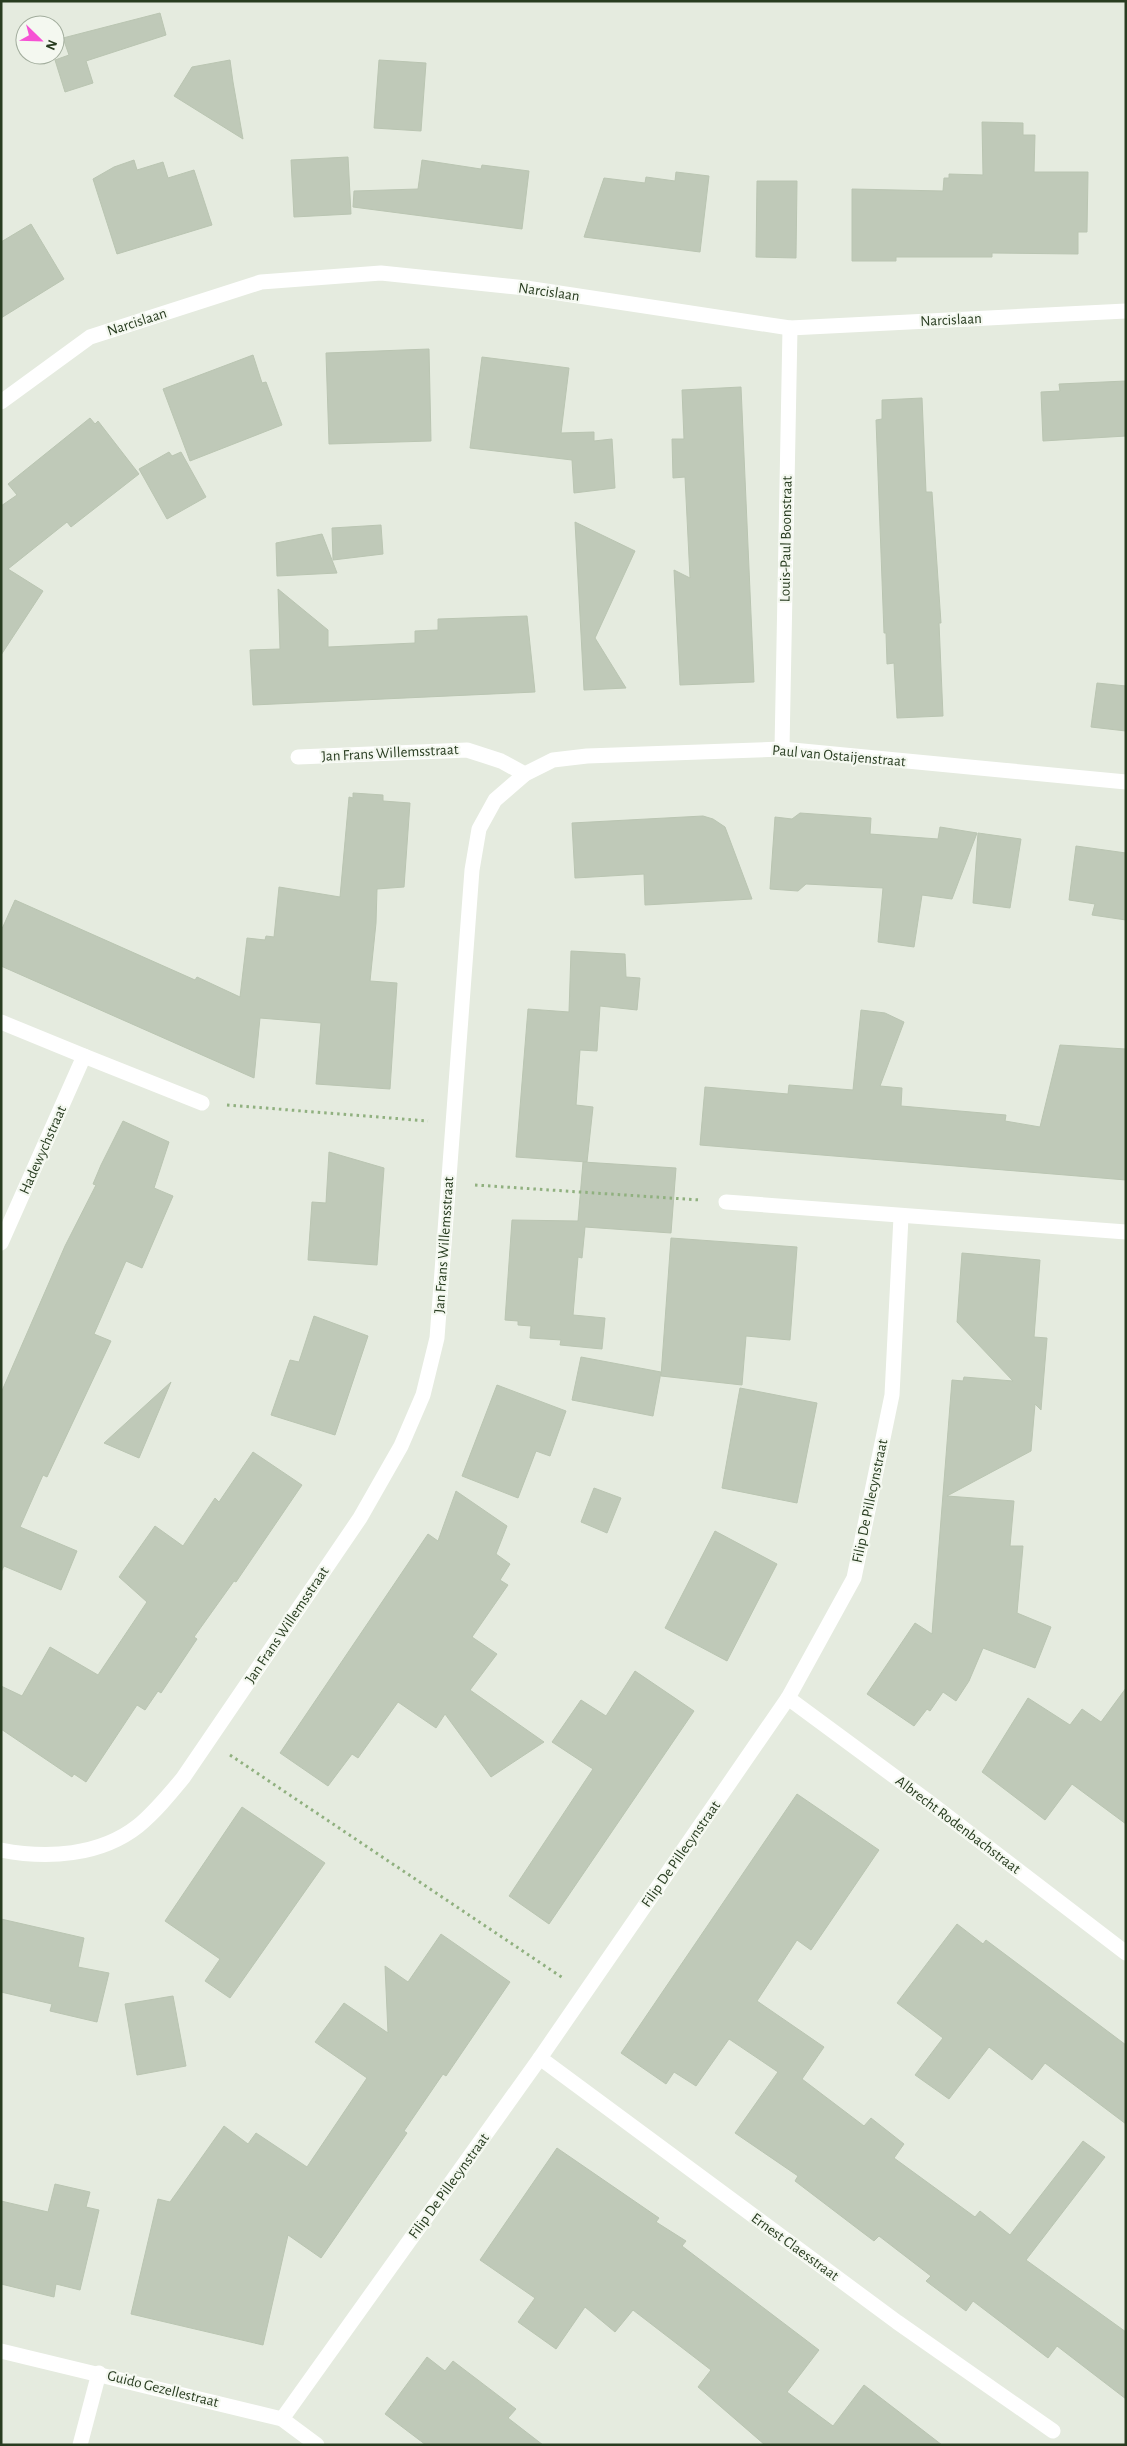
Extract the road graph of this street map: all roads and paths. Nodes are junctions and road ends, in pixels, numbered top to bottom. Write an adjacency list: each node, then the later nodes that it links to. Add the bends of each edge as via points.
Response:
1 (1126, 311): 2 (street, Narcislaan)
2 (790, 328): 3 (street, Narcislaan, via 526,288 381,273 261,282 90,337); 4 (street, Louis-Paul Boonstraat)
3 (1, 402)
4 (782, 749): 6 (street, Paul van Ostaijenstraat, via 587,756 553,760); 7 (street, Paul van Ostaijenstraat)
5 (298, 757): 6 (street, Jan Frans Willemsstraat, via 467,750 501,761)
6 (524, 774): 11 (street, Jan Frans Willemsstraat, via 495,800 479,828 472,870)
7 (1126, 782)
8 (1, 1022): 9 (street)
9 (84, 1056): 10 (street); 16 (street, Hadewychstraat)
10 (202, 1103): 11 (path)
11 (453, 1123): 12 (street, Jan Frans Willemsstraat)
12 (449, 1184): 13 (path); 18 (street, Jan Frans Willemsstraat, via 436,1338 423,1396 405,1438 360,1518)
13 (726, 1202): 14 (street)
14 (901, 1217): 15 (street); 17 (street, Filip De Pillecynstraat, via 892,1395 854,1578)
15 (1126, 1232)
16 (1, 1243)
17 (788, 1698): 20 (street, Albrecht Rodenbachstraat); 21 (street, Filip De Pillecynstraat)
18 (209, 1739): 19 (street, Jan Frans Willemsstraat, via 183,1778 136,1828 93,1849 55,1855); 21 (path)
19 (1, 1850)
20 (1126, 1953)
21 (585, 1993): 22 (street, Filip De Pillecynstraat)
22 (540, 2058): 25 (street, Filip De Pillecynstraat); 26 (street, Ernest Claesstraat, via 897,2322)
23 (1, 2351): 24 (street, Guido Gezellestraat)
24 (98, 2372): 25 (street, Guido Gezellestraat); 27 (street)
25 (282, 2419): 28 (street, Guido Gezellestraat)
26 (1053, 2431)
27 (80, 2445)
28 (318, 2445)

